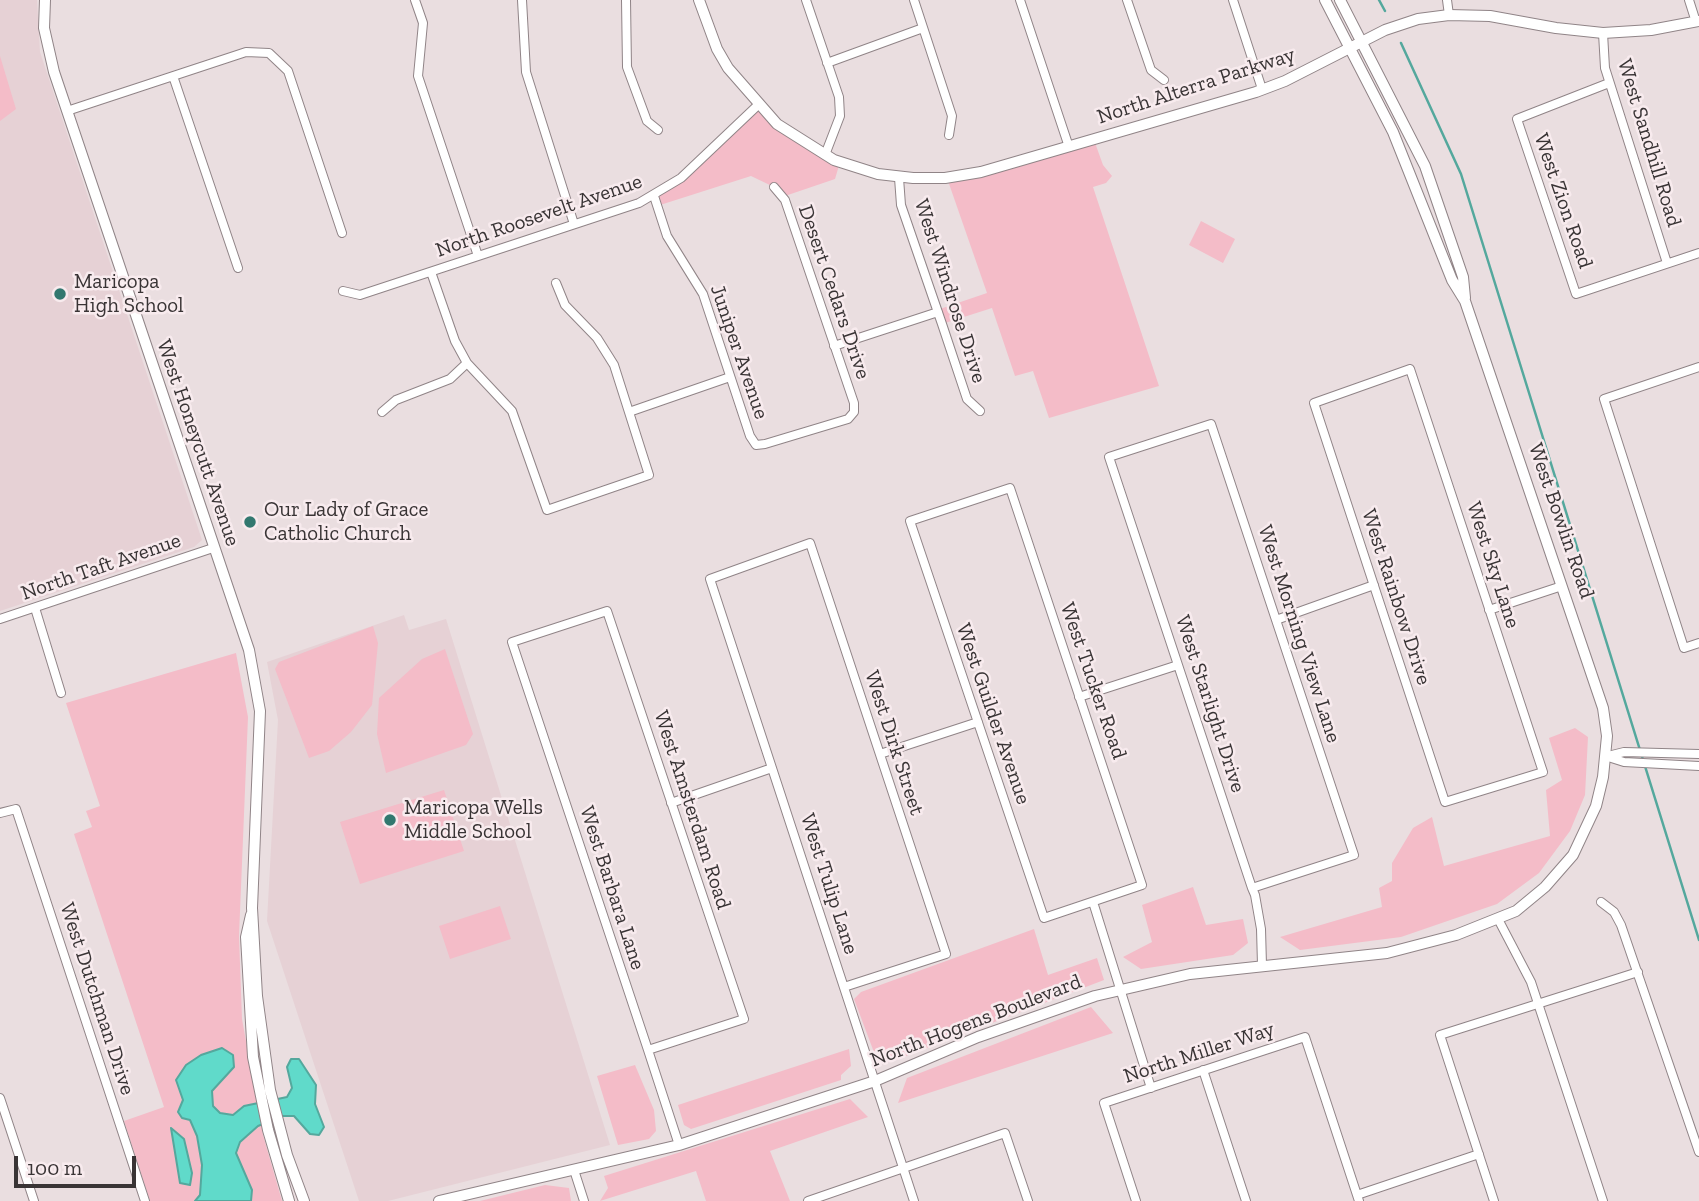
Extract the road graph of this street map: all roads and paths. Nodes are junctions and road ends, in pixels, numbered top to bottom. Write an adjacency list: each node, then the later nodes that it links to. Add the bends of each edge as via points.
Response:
1 (45, 0): 27 (street, West Honeycutt Avenue, via 46,43)
2 (415, 0): 38 (street, via 422,23 418,76)
3 (522, 0): 35 (street, via 526,72)
4 (626, 0): 28 (street, via 627,67 647,121)
5 (699, 0): 26 (street, North Alterra Parkway, via 727,68)
6 (806, 0): 21 (street)
7 (914, 0): 17 (street)
8 (1020, 0): 30 (street)
9 (1127, 0): 23 (street, via 1151,70)
10 (1233, 0): 25 (street)
11 (1325, 0): 20 (street, West Bowlin Road)
12 (1340, 0): 19 (street, West Bowlin Road)
13 (1447, 0): 15 (street)
14 (1689, 0): 16 (street)
15 (1449, 15): 18 (street, North Alterra Parkway, via 1489,16); 19 (street, North Alterra Parkway, via 1409,22)
16 (1698, 22): 18 (street, North Alterra Parkway)
17 (923, 28): 21 (street); 29 (street, via 952,116)
18 (1603, 33): 24 (street, West Sandhill Road)
19 (1363, 42): 20 (street, North Alterra Parkway); 44 (street, West Bowlin Road, via 1425,166 1463,277)
20 (1351, 48): 25 (street, North Alterra Parkway); 44 (street, West Bowlin Road, via 1400,146 1452,280)
21 (827, 63): 31 (street, via 839,97 840,116)
22 (173, 76): 27 (street); 36 (street, via 246,52 269,53 288,71); 40 (street)
23 (1164, 80)
24 (1609, 83): 39 (street, West Sandhill Road); 39 (street, West Zion Road, via 1517,119 1576,294)
25 (1262, 89): 30 (street, North Alterra Parkway)
26 (758, 105): 31 (street, North Alterra Parkway, via 777,124); 34 (street, North Roosevelt Avenue, via 681,178)
27 (67, 111): 57 (street, West Honeycutt Avenue)
28 (658, 131)
29 (949, 135)
30 (1069, 147): 32 (street, North Alterra Parkway, via 963,176)
31 (825, 155): 32 (street, North Alterra Parkway, via 877,174)
32 (900, 177): 45 (street, West Windrose Drive, via 901,205)
33 (774, 187): 46 (street, Desert Cedars Drive, via 785,201)
34 (654, 196): 35 (street, North Roosevelt Avenue); 49 (street, Juniper Avenue, via 667,236 703,294)
35 (575, 224): 38 (street, North Roosevelt Avenue)
36 (342, 233)
37 (1699, 253): 39 (street)
38 (478, 256): 41 (street, North Roosevelt Avenue)
39 (1667, 263)
40 (238, 268)
41 (431, 272): 43 (street, North Roosevelt Avenue, via 360,295); 47 (street)
42 (555, 283): 53 (street, via 565,305 597,338 614,365)
43 (343, 291)
44 (1465, 301): 60 (street, West Bowlin Road)
45 (938, 312): 46 (street); 51 (street, West Windrose Drive, via 967,399)
46 (834, 346): 54 (street, Desert Cedars Drive, via 854,412 848,419)
47 (467, 363): 52 (street, via 450,379 396,400); 53 (street, via 512,411 547,510 649,475)
48 (1699, 367): 66 (street, via 1604,400 1684,648)
49 (730, 377): 53 (street); 54 (street, Juniper Avenue)
50 (1314, 403): 59 (street, West Rainbow Drive); 62 (street, West Sky Lane, via 1410,369)
51 (979, 411)
52 (382, 412)
53 (629, 412)
54 (756, 445)
55 (1109, 457): 65 (street, West Morning View Lane, via 1211,424); 67 (street, West Starlight Drive)
56 (910, 522): 69 (street, West Tucker Road, via 1010,488); 70 (street, West Guilder Avenue)
57 (213, 548): 61 (street, North Taft Avenue); 92 (street, West Honeycutt Avenue, via 249,650 260,711 253,908)
58 (710, 579): 71 (street, West Dirk Street, via 810,543); 75 (street, West Tulip Lane)
59 (1374, 585): 65 (street); 76 (street, West Rainbow Drive, via 1445,802)
60 (1562, 586): 62 (street); 73 (street, West Bowlin Road, via 1603,708)
61 (35, 608): 64 (street, North Taft Avenue); 68 (street)
62 (1489, 610): 76 (street, West Sky Lane)
63 (607, 611): 77 (street, West Amsterdam Road); 88 (street, West Barbara Lane, via 512,642)
64 (0, 619)
65 (1276, 620): 79 (street, West Morning View Lane, via 1354,855)
66 (1699, 643)
67 (1178, 666): 69 (street); 79 (street, West Starlight Drive)
68 (61, 693)
69 (1079, 697): 80 (street, West Tucker Road, via 1142,885)
70 (978, 722): 71 (street); 80 (street, West Guilder Avenue, via 1044,918)
71 (880, 754): 85 (street, West Dirk Street, via 946,954)
72 (1699, 754): 73 (street)
73 (1605, 756): 74 (street, via 1634,763); 82 (street, North Hogens Boulevard, via 1596,806 1573,855 1545,887 1516,911)
74 (1699, 766)
75 (772, 768): 77 (street); 85 (street, West Tulip Lane)
76 (1543, 772)
77 (671, 803): 88 (street, West Amsterdam Road, via 744,1019)
78 (0, 813): 102 (street, West Dutchman Drive, via 16,809)
79 (1252, 888): 83 (street, West Starlight Drive, via 1261,929)
80 (1093, 901): 86 (street)
81 (1601, 902): 84 (street, via 1615,912 1622,925)
82 (1498, 919): 83 (street, North Hogens Boulevard, via 1387,953); 87 (street)
83 (1262, 965): 86 (street, North Hogens Boulevard, via 1190,974)
84 (1638, 972): 87 (street); 95 (street)
85 (844, 987): 90 (street, West Tulip Lane)
86 (1121, 990): 90 (street, North Hogens Boulevard, via 1035,1015); 91 (street)
87 (1538, 1004): 96 (street, via 1440,1035); 112 (street)
88 (648, 1051): 94 (street, West Barbara Lane)
89 (1203, 1070): 91 (street, North Miller Way); 99 (street, North Miller Way, via 1305,1037); 110 (street)
90 (875, 1081): 94 (street, North Hogens Boulevard); 97 (street, West Tulip Lane)
91 (1151, 1088): 109 (street, North Miller Way, via 1104,1103)
92 (265, 1091): 103 (street, West Honeycutt Avenue, via 268,1130); 104 (street, West Honeycutt Avenue)
93 (0, 1098): 101 (street)
94 (679, 1145): 98 (street, North Hogens Boulevard)
95 (1699, 1152)
96 (1479, 1154): 99 (street); 111 (street)
97 (903, 1168): 100 (street); 107 (street, West Tulip Lane); 108 (street, via 1005,1133)
98 (574, 1170): 105 (street, North Hogens Boulevard); 106 (street)
99 (1358, 1198)
100 (808, 1200)
101 (34, 1201)
102 (144, 1201)
103 (289, 1201)
104 (304, 1201)
105 (439, 1201)
106 (584, 1201)
107 (914, 1201)
108 (1028, 1201)
109 (1136, 1201)
110 (1246, 1201)
111 (1494, 1201)
112 (1602, 1201)

